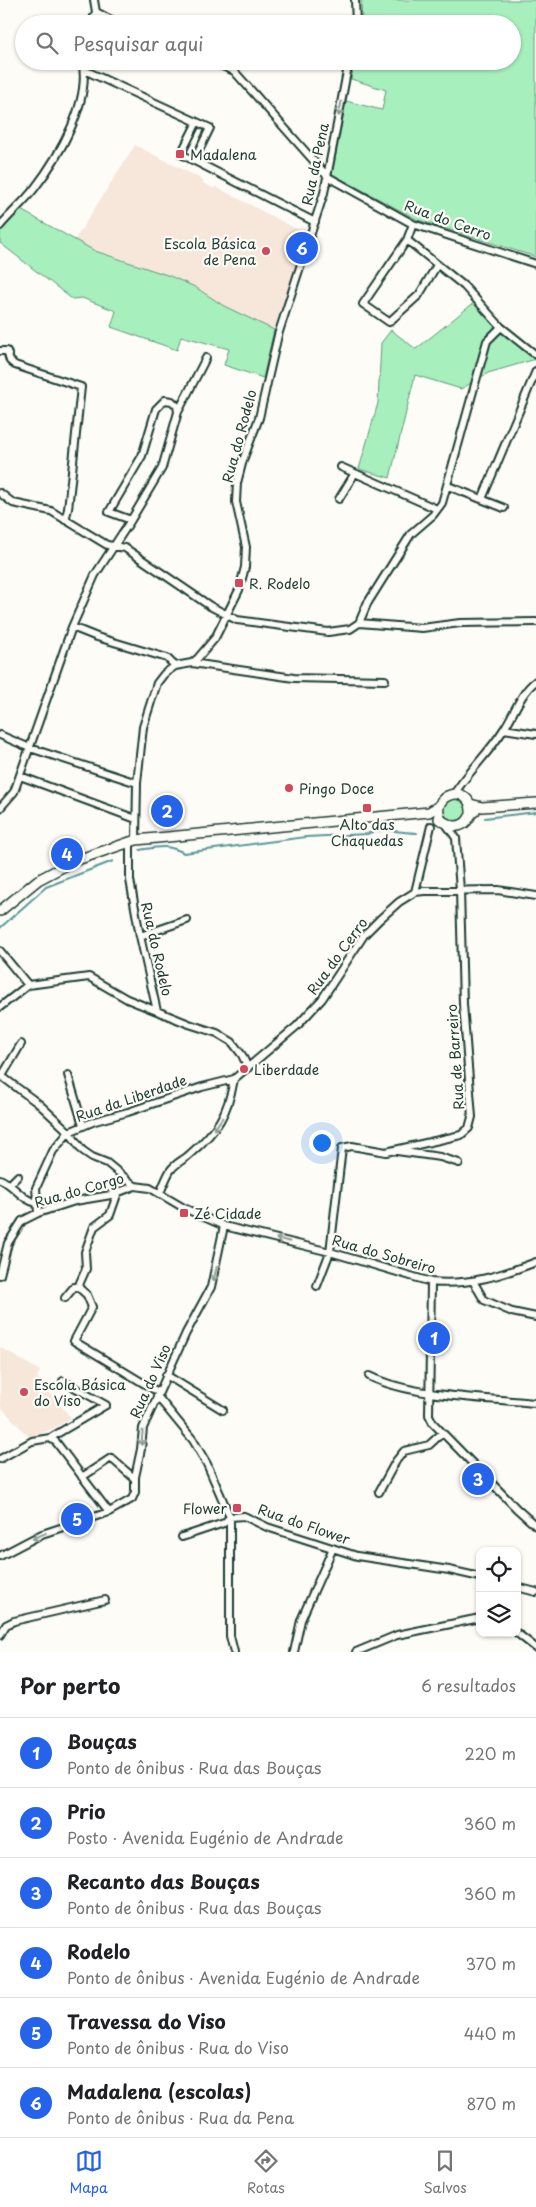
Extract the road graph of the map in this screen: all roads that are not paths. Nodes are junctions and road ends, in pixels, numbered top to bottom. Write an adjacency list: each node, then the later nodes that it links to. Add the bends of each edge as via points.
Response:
1 (94, 0): 3 (street)
2 (355, 0): 6 (street)
3 (96, 12): 4 (street); 5 (street)
4 (94, 15)
5 (102, 15)
6 (356, 15)
7 (84, 70): 10 (street); 15 (street, via 73,123 52,164)
8 (232, 70): 12 (street, Rua do Cerro)
9 (347, 70): 12 (street, Rua da Pena, one-way to 12)
10 (197, 122): 11 (street, via 181,154); 11 (street, via 210,128)
11 (194, 160): 13 (street)
12 (328, 177): 13 (street, Rua da Pena); 14 (street, Rua do Cerro)
13 (315, 222): 24 (street, Rua da Pena)
14 (413, 224): 16 (street); 18 (street, Rua do Cerro)
15 (0, 226)
16 (407, 240): 17 (street); 17 (street, via 363,304 389,322 419,295)
17 (438, 264): 19 (street, via 464,286)
18 (536, 264)
19 (501, 327): 21 (street); 28 (street, via 487,340)
20 (0, 351): 34 (street, via 7,351 7,357 15,365 80,387)
21 (536, 355)
22 (206, 358): 25 (street)
23 (536, 371): 31 (street)
24 (265, 386): 37 (street, Rua do Rodelo, via 260,418 237,483 236,502 246,547 246,567)
25 (178, 412): 35 (street, via 162,468); 35 (street, via 172,401 165,400 156,409 142,456 109,512)
26 (341, 467): 27 (street)
27 (355, 473): 30 (street); 33 (street)
28 (448, 486): 31 (street); 33 (street)
29 (0, 493): 34 (street, via 13,503 51,511)
30 (339, 499)
31 (482, 499): 32 (street)
32 (504, 508)
33 (438, 509): 39 (street, via 411,534 367,604)
34 (65, 520): 36 (street)
35 (131, 520): 36 (street)
36 (114, 546): 37 (street, via 137,555); 40 (street, via 95,575)
37 (226, 615): 39 (street, via 237,620 328,632 350,629); 41 (street, Rua do Rodelo, via 215,638)
38 (536, 622): 39 (street, via 460,623 422,628)
39 (359, 623)
40 (72, 627): 42 (street, via 167,658); 48 (street)
41 (192, 663): 42 (street); 43 (street, via 294,678)
42 (175, 666): 51 (street, Rua do Rodelo, via 157,683 151,699 143,727)
43 (386, 680)
44 (536, 681): 45 (street, via 528,688)
45 (504, 729): 46 (street); 50 (street)
46 (536, 734)
47 (0, 735): 48 (street)
48 (30, 748): 49 (street); 51 (street)
49 (20, 776): 58 (street, via 14,792); 61 (street)
50 (462, 782): 52 (street); 53 (street)
51 (137, 783): 61 (street, Rua do Rodelo)
52 (454, 794): 53 (main road); 56 (main road, via 444,798)
53 (464, 796): 55 (main road)
54 (536, 803): 57 (main road)
55 (470, 804): 57 (main road); 60 (main road)
56 (439, 806): 59 (main road); 62 (main road)
57 (482, 807): 60 (main road)
58 (0, 808)
59 (429, 812): 62 (main road); 66 (main road)
60 (471, 814): 63 (main road)
61 (136, 819): 66 (street, Rua do Rodelo)
62 (444, 822): 63 (main road, via 456,826); 65 (street)
63 (466, 823): 65 (street)
64 (431, 826): 68 (street)
65 (456, 838): 67 (street, Rua de Barreiro)
66 (133, 840): 70 (main road, via 74,861 38,880); 72 (street, Rua do Rodelo, via 130,880)
67 (460, 890): 68 (street); 69 (street, via 498,890); 84 (street, Rua de Barreiro, via 463,1004 472,1117 469,1128 461,1134)
68 (415, 892): 78 (street, Rua do Cerro, via 399,902 364,935 322,999 297,1026)
69 (536, 896)
70 (0, 911)
71 (187, 920): 72 (street)
72 (140, 936): 76 (street, Rua do Rodelo)
73 (0, 951): 74 (street)
74 (28, 985): 75 (street); 76 (street, via 89,977 126,999)
75 (0, 1007)
76 (157, 1011): 78 (street, Rua do Rodelo, via 217,1033 232,1042)
77 (21, 1044): 79 (street)
78 (248, 1068): 81 (street, Rua do Cerro)
79 (1, 1075): 83 (street)
80 (68, 1075): 82 (street)
81 (234, 1079): 82 (street, Rua da Liberdade, via 202,1086); 91 (street, one-way to 91, via 224,1116 202,1144 169,1172)
82 (83, 1125): 83 (street, Rua da Liberdade)
83 (69, 1132): 89 (street, via 82,1150 107,1163); 92 (street, Rua da Liberdade, via 53,1152 36,1188)
84 (396, 1150): 85 (street, via 440,1156); 95 (street, Rua de Barreiro, via 342,1148)
85 (459, 1163)
86 (18, 1176): 88 (street)
87 (0, 1179): 88 (street)
88 (10, 1184): 92 (street, via 30,1202)
89 (135, 1186): 90 (street, Rua do Corgo); 91 (street, Rua do Corgo)
90 (118, 1192): 93 (street, Rua do Corgo); 101 (street, via 110,1215 94,1227 85,1252 86,1268)
91 (160, 1193): 94 (street, Rua do Corgo)
92 (37, 1203): 93 (street)
93 (38, 1213): 97 (street, Rua do Corgo, via 22,1222 13,1233)
94 (224, 1226): 95 (street, Rua do Sobreiro, one-way to 94); 104 (street, Rua do Viso, one-way to 104, via 212,1287)
95 (330, 1252): 99 (street, Rua do Sobreiro); 100 (street)
96 (536, 1262): 98 (street, Rua do Sobreiro, via 500,1276)
97 (0, 1275)
98 (473, 1281): 99 (street, Rua do Sobreiro); 103 (street, via 484,1300 512,1312)
99 (431, 1282): 107 (street)
100 (317, 1286)
101 (78, 1288): 102 (street, via 69,1290); 108 (street, via 87,1295 92,1307 74,1341)
102 (65, 1298)
103 (536, 1317)
104 (166, 1375): 108 (street, Rua do Viso); 110 (street)
105 (369, 1376): 107 (street)
106 (62, 1381): 112 (street, via 106,1405)
107 (430, 1392): 109 (street); 111 (street, via 429,1415)
108 (158, 1394): 115 (street, Rua do Viso, one-way to 115, via 143,1428); 118 (street, via 194,1440)
109 (535, 1403)
110 (223, 1410)
111 (442, 1434): 116 (street, via 429,1445 404,1451); 119 (street)
112 (50, 1438): 113 (street, via 32,1441); 114 (street)
113 (0, 1459)
114 (82, 1477): 115 (street, via 111,1458); 117 (street)
115 (135, 1479): 117 (street, Rua do Viso, via 132,1499)
116 (380, 1492)
117 (109, 1512): 122 (street, Rua do Viso, one-way to 122, via 42,1534)
118 (230, 1517): 120 (street, via 224,1523); 121 (street, Rua do Flower, via 244,1516 267,1527); 131 (street, via 230,1636)
119 (536, 1526)
120 (182, 1537)
121 (333, 1548): 123 (street, Rua do Flower, via 376,1560); 132 (street, via 301,1620)
122 (0, 1556)
123 (476, 1576)
124 (521, 1588): 125 (street)
125 (536, 1592)
126 (105, 1600): 128 (street, via 14,1621 6,1624)
127 (476, 1619): 133 (street, via 397,1635)
128 (0, 1636)
129 (521, 1636): 130 (street)
130 (536, 1648)
131 (234, 1652)
132 (294, 1652)
133 (356, 1652)

